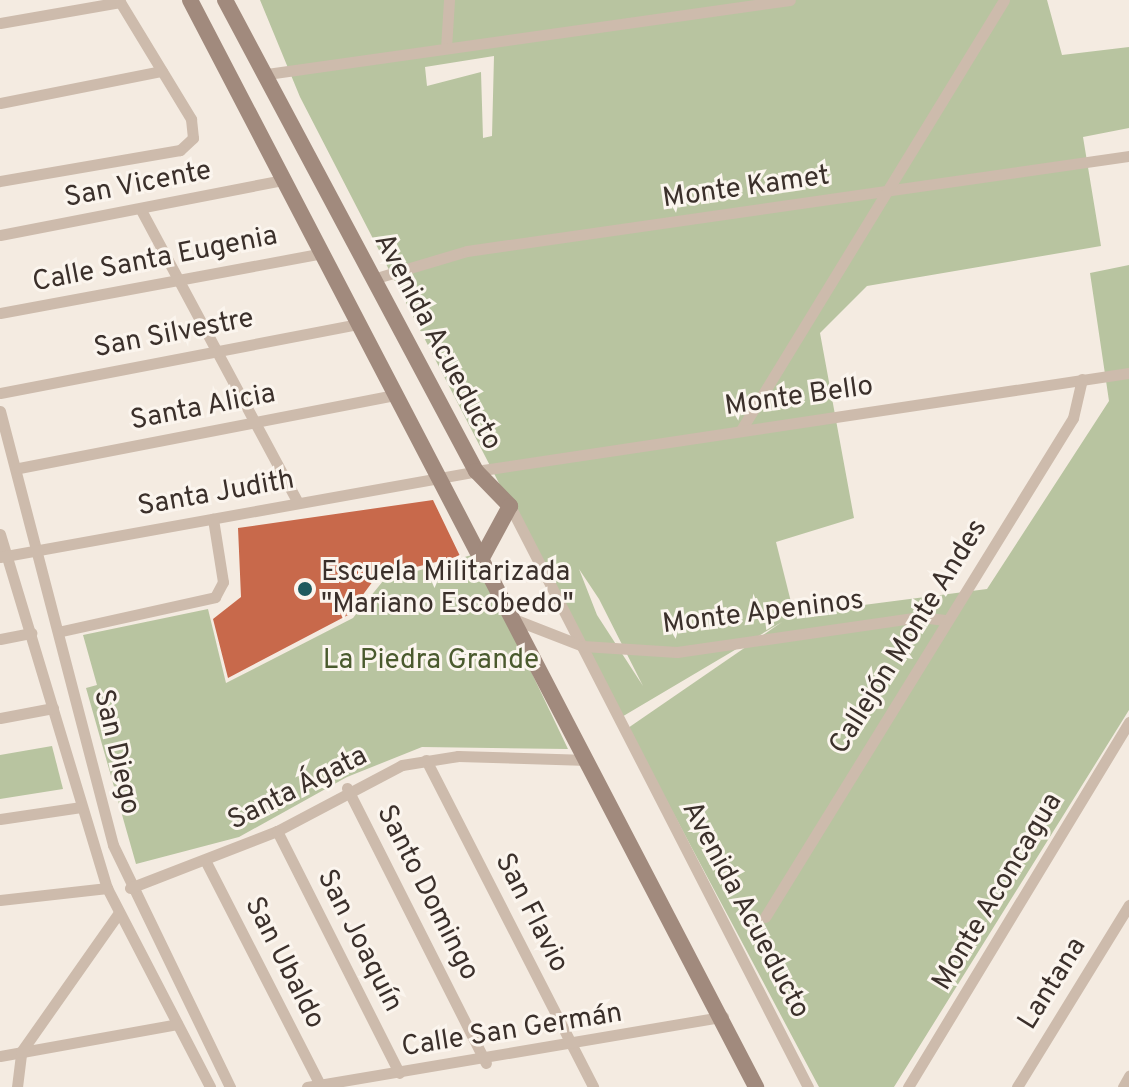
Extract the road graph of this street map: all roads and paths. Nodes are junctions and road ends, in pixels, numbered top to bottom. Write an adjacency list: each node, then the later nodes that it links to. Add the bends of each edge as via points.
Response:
1 (190, 0): 13 (street)
2 (225, 0): 10 (street, Avenida Acueducto)
3 (449, 0): 8 (street)
4 (790, 0): 8 (street)
5 (1004, 0): 15 (street)
6 (102, 2): 7 (street); 9 (street, via 120,2)
7 (0, 23)
8 (446, 48): 10 (street)
9 (162, 71): 11 (street); 14 (street, via 191,119 193,138 180,150)
10 (267, 74): 19 (street, Avenida Acueducto)
11 (0, 103)
12 (1129, 156): 15 (street, Monte Kamet)
13 (284, 180): 16 (street, San Vicente); 18 (street)
14 (0, 181)
15 (881, 193): 19 (street, Monte Kamet, via 467,251); 30 (street)
16 (141, 210): 17 (street, San Vicente); 20 (street)
17 (0, 235)
18 (319, 254): 20 (street, Calle Santa Eugenia); 22 (street)
19 (373, 279): 32 (street, Avenida Acueducto)
20 (177, 280): 21 (street, Calle Santa Eugenia); 23 (street)
21 (0, 313)
22 (357, 324): 23 (street, San Silvestre); 27 (street)
23 (214, 350): 26 (street, San Silvestre); 29 (street)
24 (1129, 373): 25 (street, Monte Bello)
25 (1082, 379): 30 (street, Monte Bello); 42 (street, Callejón Monte Andes, via 1073,418)
26 (0, 393)
27 (396, 395): 29 (street, Santa Alicia); 33 (street)
28 (0, 411): 31 (street, San Diego)
29 (254, 423): 31 (street, Santa Alicia); 34 (street)
30 (741, 430): 32 (street, Monte Bello)
31 (19, 468): 38 (street, San Diego)
32 (476, 471): 33 (street, Monte Bello); 35 (street, Avenida Acueducto)
33 (440, 477): 34 (street, Santa Judith); 40 (street)
34 (298, 503): 36 (street, Santa Judith)
35 (510, 506): 40 (street); 46 (street, Avenida Acueducto)
36 (213, 519): 38 (street, Santa Judith); 43 (street, via 223,582 215,597)
37 (0, 534): 39 (street, San Diego)
38 (42, 551): 39 (street, Santa Judith); 43 (street, San Diego)
39 (3, 556): 44 (street, San Diego)
40 (483, 556): 41 (street)
41 (516, 620): 46 (street, Monte Apeninos); 51 (street)
42 (947, 620): 46 (street, Monte Apeninos, via 921,617 677,652); 62 (street, Callejón Monte Andes)
43 (62, 631): 58 (street, San Diego)
44 (31, 633): 45 (street); 47 (street, San Diego)
45 (0, 639)
46 (583, 646): 77 (street, Avenida Acueducto)
47 (53, 708): 48 (street); 53 (street, San Diego)
48 (0, 718)
49 (1129, 722): 78 (street, Monte Aconcagua)
50 (426, 760): 51 (street, Santa Ágata); 52 (street, Santa Ágata); 65 (street, San Flavio)
51 (589, 760): 63 (street)
52 (347, 788): 55 (street, Santa Ágata); 68 (street, Santo Domingo)
53 (81, 807): 54 (street); 57 (street, San Diego)
54 (0, 819)
55 (277, 831): 56 (street, Santa Ágata); 69 (street, San Joaquín)
56 (206, 862): 58 (street, Santa Ágata); 71 (street, San Ubaldo)
57 (107, 888): 59 (street); 61 (street, San Diego)
58 (130, 888): 74 (street, San Diego)
59 (0, 900)
60 (1129, 905): 79 (street, Lantana)
61 (118, 914): 64 (street, San Diego); 66 (street)
62 (765, 917)
63 (723, 1017): 65 (street, Calle San Germán); 76 (street)
64 (177, 1024): 66 (street); 73 (street, San Diego)
65 (572, 1048): 68 (street, Calle San Germán); 75 (street, San Flavio)
66 (21, 1052): 67 (street); 72 (street)
67 (0, 1056)
68 (486, 1063): 69 (street, Calle San Germán)
69 (399, 1073): 71 (street, Calle San Germán)
70 (1129, 1076): 80 (street)
71 (314, 1086)
72 (17, 1087)
73 (210, 1087)
74 (230, 1087)
75 (593, 1087)
76 (756, 1087)
77 (808, 1087)
78 (908, 1087)
79 (1017, 1087)
80 (1123, 1087)

